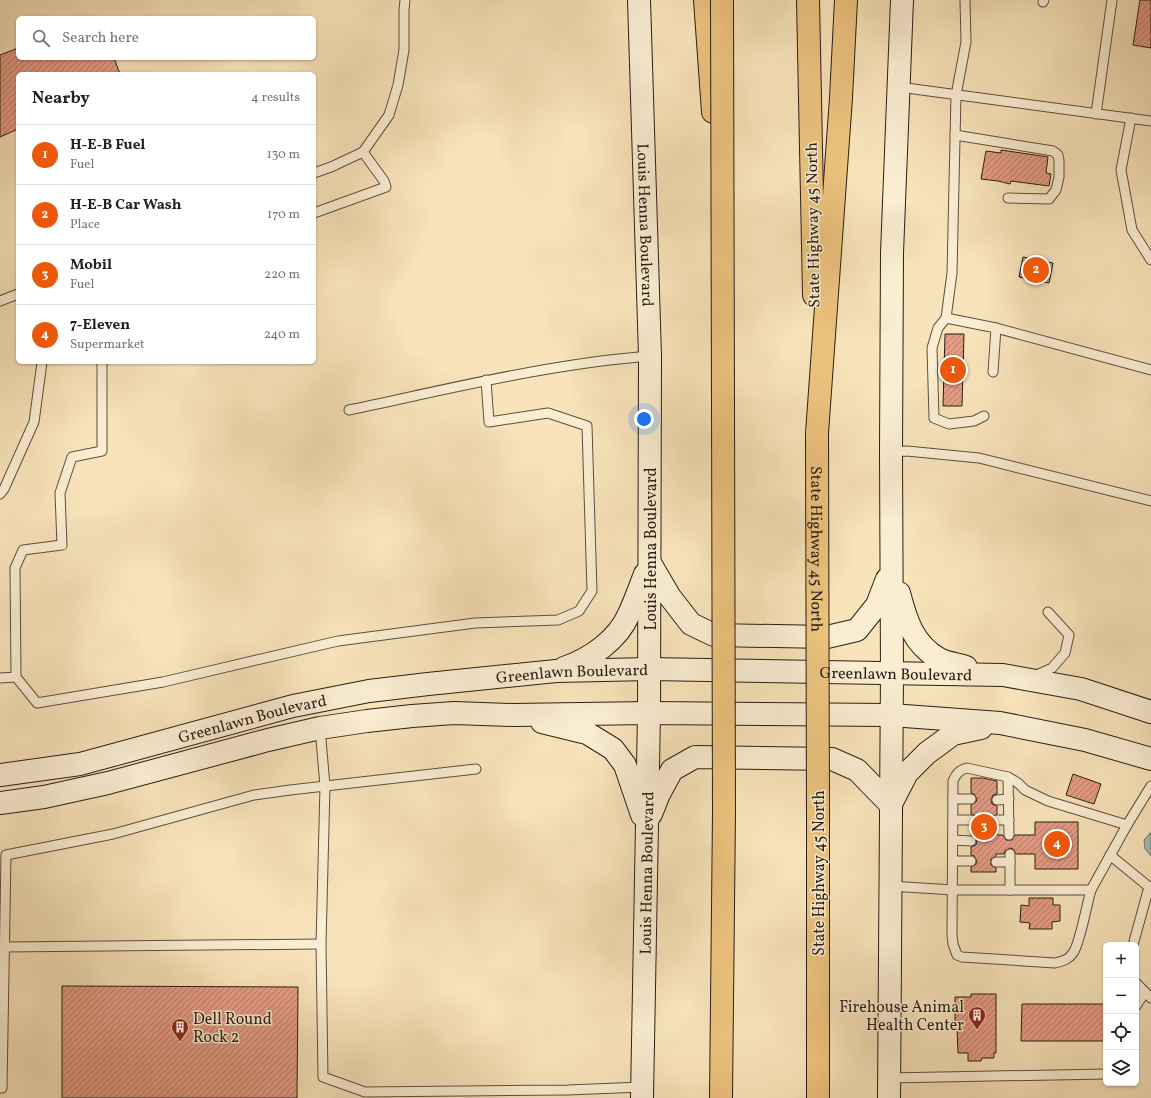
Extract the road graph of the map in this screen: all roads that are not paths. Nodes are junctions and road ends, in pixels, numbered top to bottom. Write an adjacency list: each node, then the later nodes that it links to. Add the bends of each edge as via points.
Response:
1 (405, 0): 16 (lane, via 404,50 398,85 389,115)
2 (639, 0): 26 (main road, Louis Henna Boulevard)
3 (705, 0): 20 (highway, bridge)
4 (722, 0): 20 (highway, bridge)
5 (808, 0): 34 (highway, State Highway 45 North)
6 (846, 0): 34 (highway)
7 (902, 0): 10 (main road)
8 (965, 0): 11 (lane, via 966,42)
9 (1112, 0): 12 (lane)
10 (899, 87): 11 (lane); 35 (main road, via 892,253)
11 (956, 95): 12 (lane); 15 (lane)
12 (1096, 114): 13 (lane)
13 (1131, 118): 14 (lane); 21 (lane, via 1120,170 1132,230)
14 (1151, 121)
15 (955, 135): 18 (lane, via 1053,151 1058,155 1059,177 1056,190 1049,199); 24 (lane, via 952,274)
16 (363, 152): 17 (lane); 19 (lane, via 386,187)
17 (316, 172)
18 (1008, 198)
19 (316, 212)
20 (723, 243): 95 (highway, bridge, via 724,812)
21 (1151, 260)
22 (16, 295): 23 (lane)
23 (0, 301)
24 (946, 318): 25 (lane); 33 (lane, via 938,328 932,348 934,418 949,424 974,421)
25 (996, 328): 29 (lane); 30 (lane)
26 (650, 356): 31 (lane, via 606,360); 38 (main road, Louis Henna Boulevard)
27 (42, 364): 36 (lane, via 34,422)
28 (102, 364): 45 (lane, via 102,451 72,457 60,493 62,545 23,550 14,568)
29 (1151, 370)
30 (993, 372)
31 (486, 380): 32 (lane); 45 (lane, via 489,422 548,413 587,426 592,591 579,611 558,620 475,623 338,641 162,682 37,703)
32 (349, 410)
33 (984, 416)
34 (817, 432): 96 (highway, State Highway 45 North, bridge)
35 (891, 452): 37 (lane, via 907,451 979,458); 39 (main road)
36 (0, 494)
37 (1151, 501)
38 (649, 562): 39 (main road, via 670,597 691,624 714,635 827,637 857,630 877,605); 41 (main road, Louis Henna Boulevard); 42 (main road, via 629,616 614,637 578,663)
39 (892, 567): 43 (main road); 44 (main road, via 905,618 918,642 939,659)
40 (1048, 612): 47 (lane, via 1069,635 1065,653 1052,668)
41 (650, 669): 42 (main road, Greenlawn Boulevard); 43 (main road, Greenlawn Boulevard); 50 (main road, Louis Henna Boulevard)
42 (556, 671): 48 (main road, Greenlawn Boulevard)
43 (892, 673): 44 (main road, Greenlawn Boulevard); 52 (main road)
44 (1003, 675): 47 (main road, Greenlawn Boulevard)
45 (16, 677): 46 (lane)
46 (0, 678)
47 (1027, 680): 49 (main road, Greenlawn Boulevard, via 1081,689)
48 (369, 691): 54 (main road, via 340,701 323,717); 57 (main road, Greenlawn Boulevard, via 294,706 80,764)
49 (1151, 712)
50 (649, 713): 51 (main road, Greenlawn Boulevard); 52 (main road, Greenlawn Boulevard); 72 (main road, Louis Henna Boulevard)
51 (513, 715): 54 (main road, Greenlawn Boulevard, via 454,713); 72 (main road, via 587,733 613,749 625,765)
52 (891, 715): 53 (main road, Greenlawn Boulevard); 66 (main road)
53 (1000, 724): 55 (main road, Greenlawn Boulevard, via 1085,740); 66 (main road, via 953,734 928,752 907,774)
54 (320, 728): 59 (lane); 65 (main road, Greenlawn Boulevard, via 108,783 44,797)
55 (1151, 759)
56 (476, 769): 59 (lane)
57 (0, 775)
58 (1008, 777): 61 (lane, via 967,768 961,770 953,780); 63 (lane); 71 (lane, via 1025,790 1048,801)
59 (325, 786): 86 (lane); 87 (lane, via 254,795 113,834 6,855)
60 (1151, 786): 71 (lane)
61 (953, 799): 62 (lane); 67 (lane)
62 (971, 799)
63 (1009, 799): 64 (lane); 70 (lane)
64 (997, 800)
65 (0, 803)
66 (891, 805): 72 (main road, via 857,770 832,759 695,756 672,770 659,794); 80 (main road)
67 (953, 820): 68 (lane); 74 (lane)
68 (971, 820)
69 (997, 820): 70 (lane)
70 (1009, 820): 73 (lane)
71 (1127, 825): 76 (lane)
72 (646, 829): 94 (main road, Louis Henna Boulevard)
73 (1009, 835)
74 (953, 840): 75 (lane); 77 (lane)
75 (971, 841)
76 (1110, 855): 81 (lane); 84 (lane)
77 (953, 861): 78 (lane); 82 (lane)
78 (971, 861)
79 (996, 862): 83 (lane, via 1010,858)
80 (890, 886): 82 (lane); 93 (main road)
81 (1150, 887): 85 (lane)
82 (953, 890): 83 (lane); 84 (lane, via 952,944 957,955 1054,963 1065,961 1074,952)
83 (1010, 890): 84 (lane)
84 (1090, 890)
85 (1134, 942)
86 (321, 944): 87 (lane); 94 (lane, via 323,1077 365,1092)
87 (4, 947): 92 (lane)
88 (1139, 986): 89 (lane)
89 (1148, 995): 90 (lane)
90 (1139, 1003)
91 (1103, 1074): 93 (lane)
92 (0, 1088)
93 (889, 1088)
94 (642, 1092)
95 (721, 1098)
96 (818, 1098)

